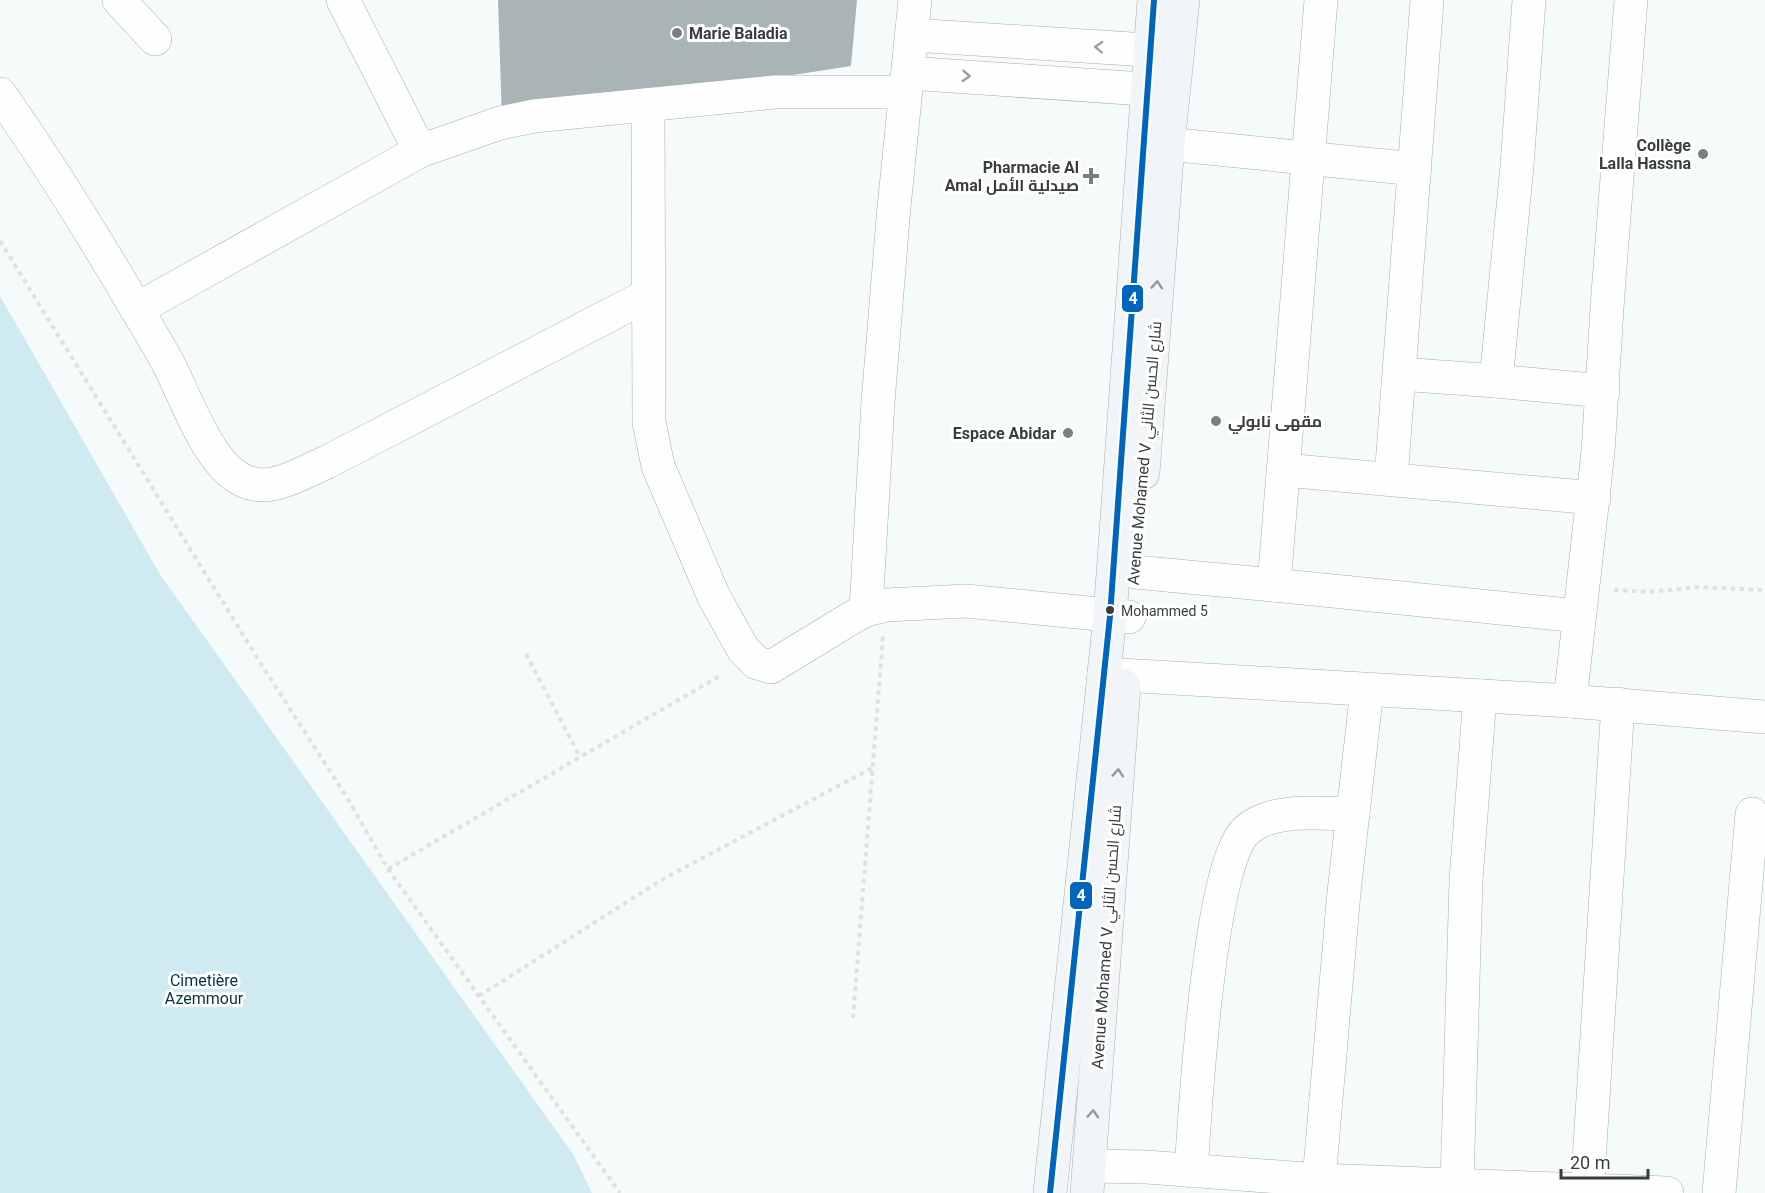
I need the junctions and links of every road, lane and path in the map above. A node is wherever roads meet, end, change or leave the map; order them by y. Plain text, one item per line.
1 (119, 0) edge
2 (343, 0) edge
3 (915, 0) edge
4 (1154, 0) edge
5 (1183, 0) edge
6 (1321, 0) edge
7 (1427, 0) edge
8 (1529, 0) edge
9 (1631, 0) edge
10 (912, 35) junction
11 (155, 39) dead end
12 (1164, 51) junction
13 (906, 82) junction
14 (1160, 90) junction
15 (0, 94) edge
16 (648, 105) junction
17 (1168, 144) junction
18 (420, 151) junction
19 (1308, 156) junction
20 (1415, 169) junction
21 (0, 241) edge
22 (648, 295) junction
23 (137, 309) junction
24 (1400, 374) junction
25 (1496, 381) junction
26 (1603, 391) junction
27 (1284, 470) junction
28 (1391, 479) junction
29 (1594, 498) junction
30 (1135, 572) junction
31 (1274, 585) junction
32 (1765, 590) edge
33 (1581, 602) junction
34 (876, 608) junction
35 (1119, 617) junction
36 (526, 654) dead end
37 (750, 658) junction
38 (1114, 675) junction
39 (1367, 690) junction
40 (1480, 696) junction
41 (1570, 701) junction
42 (1618, 704) junction
43 (1765, 717) edge
44 (580, 757) junction
45 (872, 768) junction
46 (1353, 814) junction
47 (1752, 814) dead end
48 (388, 869) junction
49 (479, 996) junction
50 (853, 1018) dead end
51 (1191, 1171) junction
52 (1088, 1179) edge
53 (1319, 1180) junction
54 (1457, 1184) junction
55 (1587, 1191) edge
56 (620, 1193) edge
57 (1050, 1193) edge
58 (1667, 1193) edge
59 (1719, 1193) edge

1 - 11 street
2 - 18 street
3 - 10 street
4 - 12 main road, Avenue Mohamed V شارع الحسن الثاني
5 - 12 main road, Avenue Mohamed V شارع الحسن الثاني
6 - 19 street
7 - 20 street
8 - 25 street
9 - 26 street
12 -> 10 street
10 - 13 street
12 - 14 main road, Avenue Mohamed V شارع الحسن الثاني
13 -> 14 street
13 - 16 street
13 - 34 street
14 - 17 main road, Avenue Mohamed V شارع الحسن الثاني
14 - 35 main road, Avenue Mohamed V شارع الحسن الثاني
15 - 23 street
16 - 18 street
16 - 22 street
17 - 19 street
30 -> 17 main road, Avenue Mohamed V شارع الحسن الثاني
18 - 23 street
19 - 20 street
19 - 27 street
20 - 24 street
21 - 48 path
22 - 23 street
22 - 37 street
24 - 25 street
24 - 28 street
25 - 26 street
26 - 29 street
27 - 28 street
27 - 31 street
28 - 29 street
29 - 33 street
30 - 31 street
30 - 35 main road, Avenue Mohamed V شارع الحسن الثاني
31 - 33 street
32 - 33 path
33 - 41 street
34 - 35 street
34 - 37 street
34 - 45 path
35 - 38 main road, Avenue Mohamed V شارع الحسن الثاني
36 - 44 path
37 - 44 path
38 - 39 street
52 -> 38 main road, Avenue Mohamed V شارع الحسن الثاني
38 - 57 main road, Avenue Mohamed V شارع الحسن الثاني
39 - 40 street
39 - 46 street
40 - 41 street
40 - 54 street
41 - 42 street
42 - 43 street
42 - 55 street
44 - 48 path
45 - 49 path
45 - 50 path
46 - 51 street
46 - 53 street
47 - 59 street
48 - 49 path
49 - 56 path
51 - 52 street
51 - 53 street
53 - 54 street
54 - 55 street
55 - 58 street

